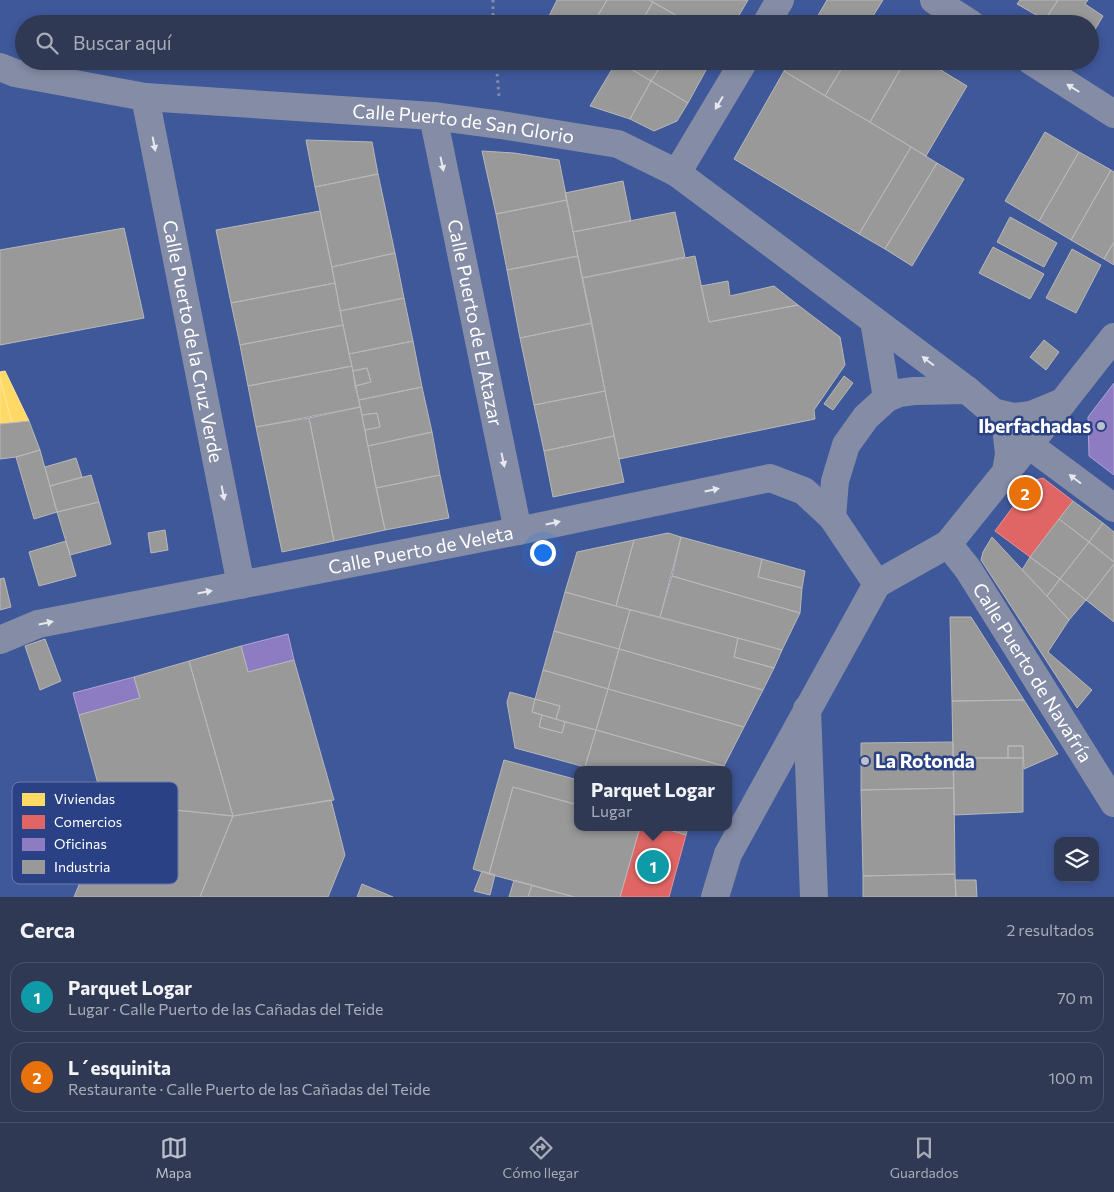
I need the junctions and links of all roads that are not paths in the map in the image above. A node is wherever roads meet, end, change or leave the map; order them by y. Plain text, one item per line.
1 (780, 0) edge
2 (934, 0) edge
3 (771, 15) edge
4 (957, 15) edge
5 (0, 67) edge
6 (739, 70) edge
7 (1045, 70) edge
8 (145, 97) junction
9 (1114, 114) edge
10 (433, 116) junction
11 (677, 173) junction
12 (874, 321) junction
13 (1114, 337) edge
14 (967, 390) junction
15 (887, 398) junction
16 (1063, 402) junction
17 (993, 412) junction
18 (1029, 445) junction
19 (1006, 472) junction
20 (1114, 508) edge
21 (832, 517) junction
22 (518, 531) junction
23 (948, 544) junction
24 (877, 584) junction
25 (242, 585) junction
26 (0, 640) edge
27 (807, 708) junction
28 (1114, 803) edge
29 (715, 897) edge
30 (814, 897) edge

1 - 3 street
2 - 4 street
5 - 8 street, Calle Puerto de San Glorio
6 -> 11 street
9 -> 7 street
8 - 10 street, Calle Puerto de San Glorio
8 -> 25 street, Calle Puerto de la Cruz Verde
10 - 11 street, Calle Puerto de San Glorio
10 -> 22 street, Calle Puerto de El Atazar
11 - 12 street, Calle Puerto de San Glorio
14 -> 12 street, Calle Puerto de San Glorio
12 - 15 street
13 - 16 street
14 - 15 street
14 - 17 street, Calle Puerto de San Glorio
15 - 21 street
16 - 17 street
16 - 18 street
17 - 19 street
18 - 19 street
20 -> 18 street
19 - 23 street
22 -> 21 street, Calle Puerto de Veleta
21 - 24 street, Calle Puerto de Veleta
22 - 25 street, Calle Puerto de Veleta
23 - 24 street
23 - 28 street, Calle Puerto de Navafría
24 - 27 street
26 -> 25 street, Calle Puerto de Veleta
27 - 29 street
27 - 30 street

